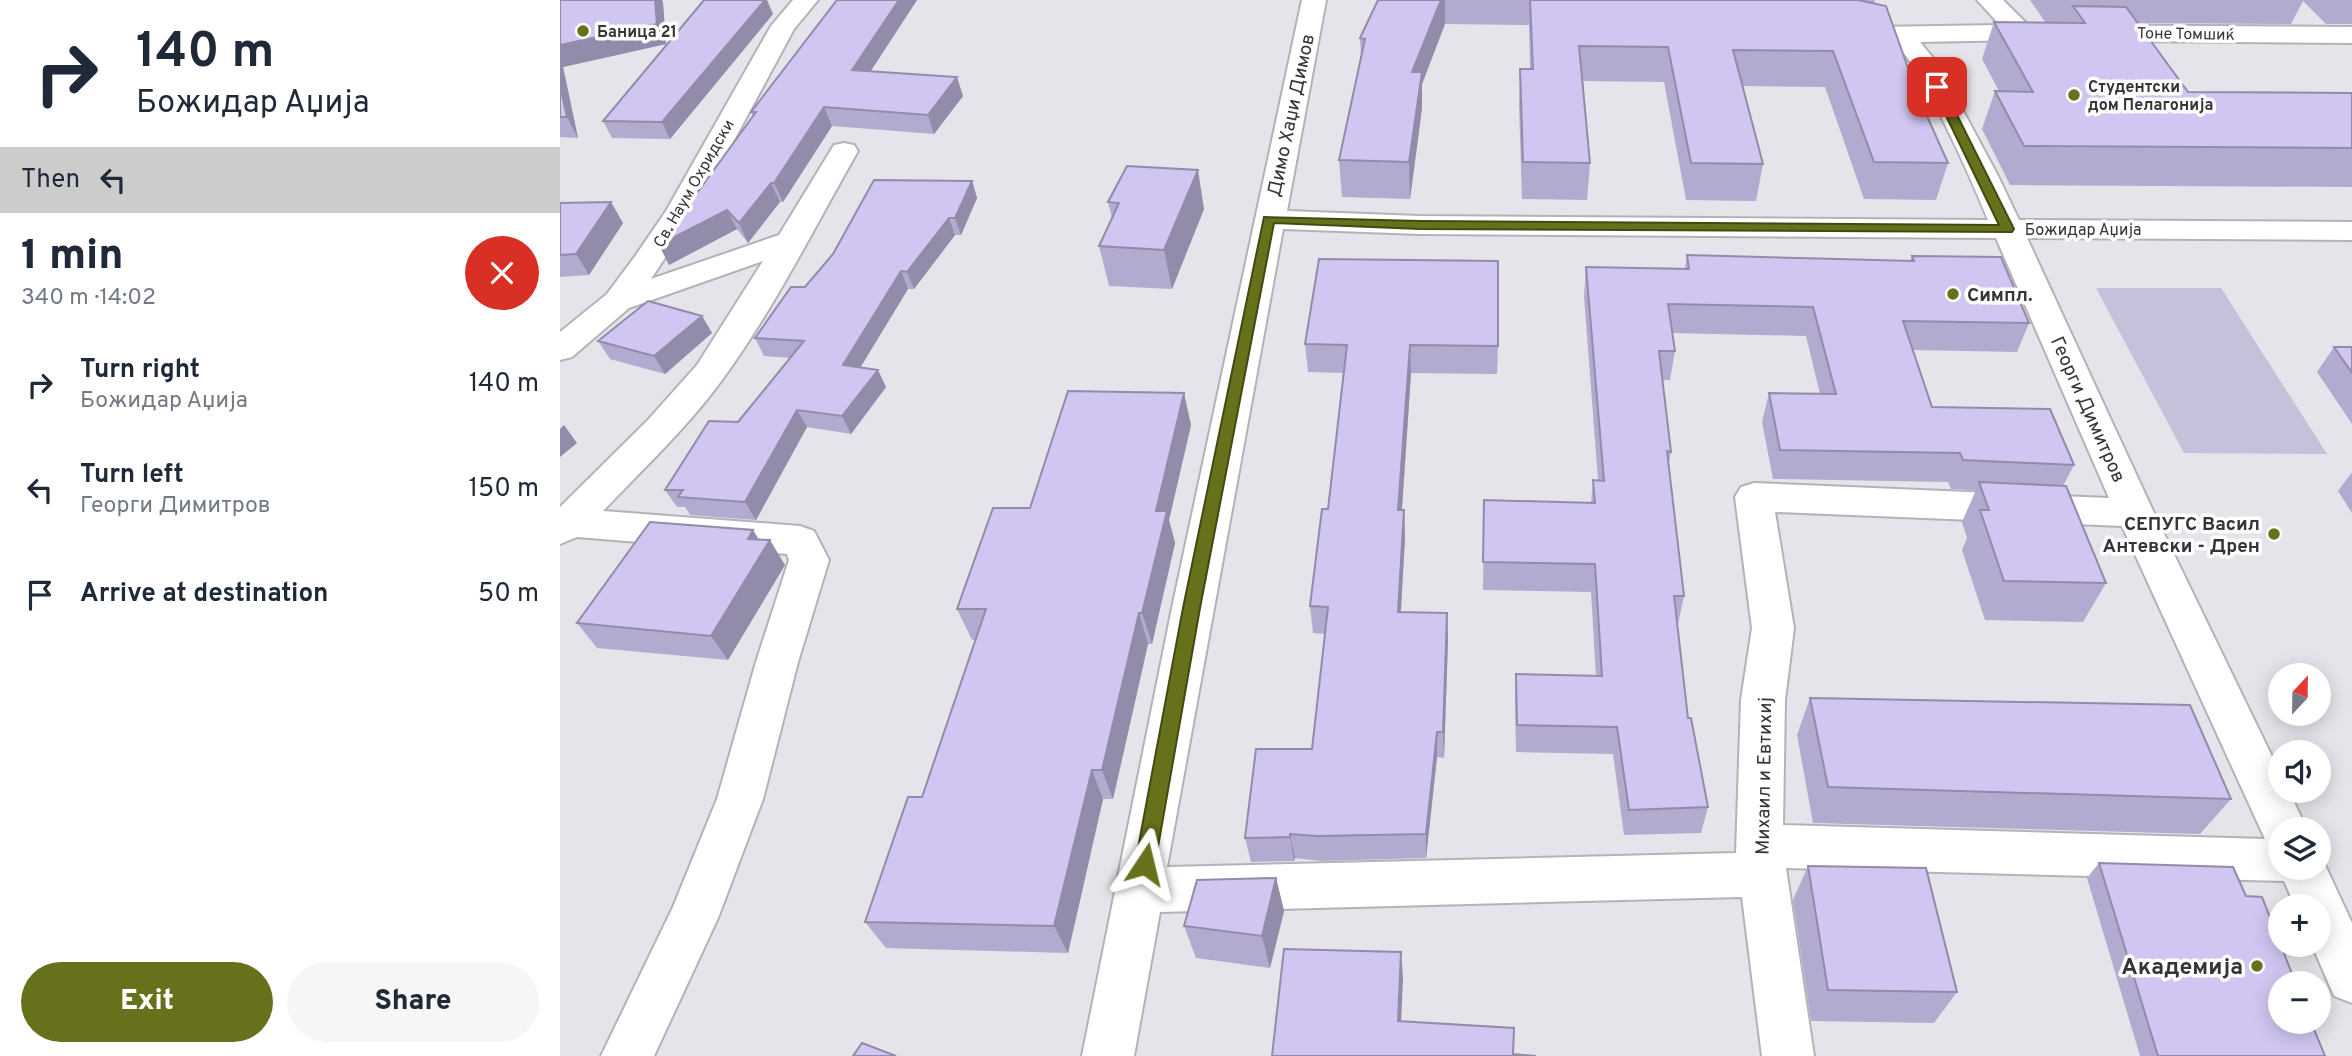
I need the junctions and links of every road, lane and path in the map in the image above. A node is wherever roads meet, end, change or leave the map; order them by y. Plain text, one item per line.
1 (806, 0) edge
2 (1314, 0) edge
3 (1989, 0) edge
4 (2294, 9) dead end
5 (1862, 27) edge
6 (2021, 32) junction
7 (1900, 35) junction
8 (2318, 35) junction
9 (2352, 35) edge
10 (844, 151) dead end
11 (1268, 219) junction
12 (2007, 229) junction
13 (2352, 231) edge
14 (791, 242) junction
15 (618, 301) junction
16 (560, 349) edge
17 (2135, 513) junction
18 (565, 526) edge
19 (2278, 817) edge
20 (1761, 860) junction
21 (2268, 861) edge
22 (2307, 880) edge
23 (1162, 890) dead end
24 (2352, 978) edge
25 (627, 1056) edge
26 (1108, 1056) edge
27 (1788, 1056) edge

1 - 15 street, Св. Наум Охридски
2 - 11 street, Димо Хаџи Димов
3 - 6 street
4 - 8 street
5 - 7 street, Тоне Томшиќ
6 - 7 street, Тоне Томшиќ
6 - 8 street, Тоне Томшиќ
7 - 12 street, Георги Димитров
8 - 9 street, Тоне Томшиќ
10 - 14 street
11 - 12 street, Божидар Аџија
11 - 26 street, Димо Хаџи Димов
12 - 13 street, Божидар Аџија
12 - 17 street, Георги Димитров
14 - 15 street
14 - 18 street
15 - 16 street, Св. Наум Охридски
17 - 19 street, Георги Димитров
17 - 20 street, Михаил и Евтихиј
18 - 25 street
20 - 21 street
20 - 23 street
20 - 27 street, Михаил и Евтихиј
22 - 24 street

